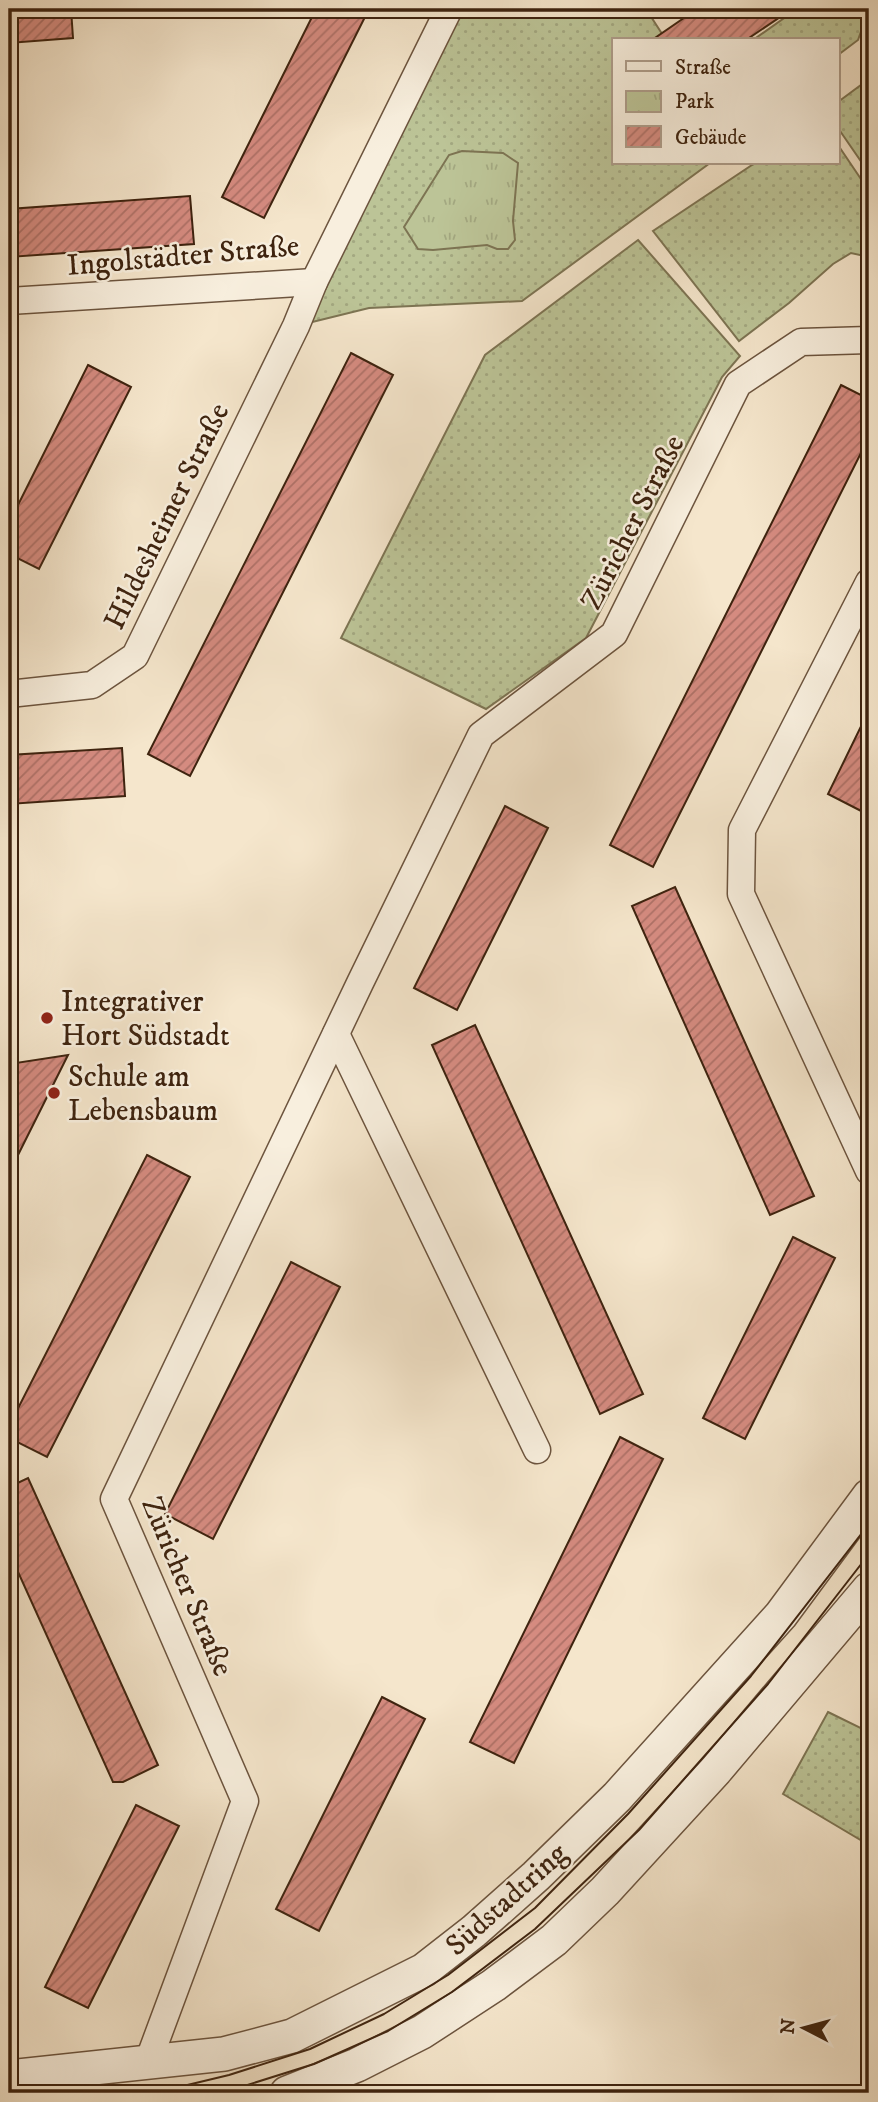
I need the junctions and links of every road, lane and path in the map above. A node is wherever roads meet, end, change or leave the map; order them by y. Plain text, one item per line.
1 (449, 9) edge
2 (314, 282) junction
3 (9, 301) edge
4 (869, 340) edge
5 (869, 582) edge
6 (9, 694) edge
7 (335, 1034) junction
8 (869, 1171) edge
9 (537, 1450) dead end
10 (869, 1496) edge
11 (869, 1589) edge
12 (148, 2062) junction
13 (9, 2077) edge
14 (287, 2093) edge

1 - 2 street, Ingolstädter Straße
2 - 3 street, Ingolstädter Straße
2 - 6 street, Hildesheimer Straße
4 - 7 street, Züricher Straße
5 - 8 street
7 - 9 street
7 - 12 street, Züricher Straße
10 - 12 street, Südstadtring
11 - 14 street, Südstadtring
12 - 13 street, Südstadtring

